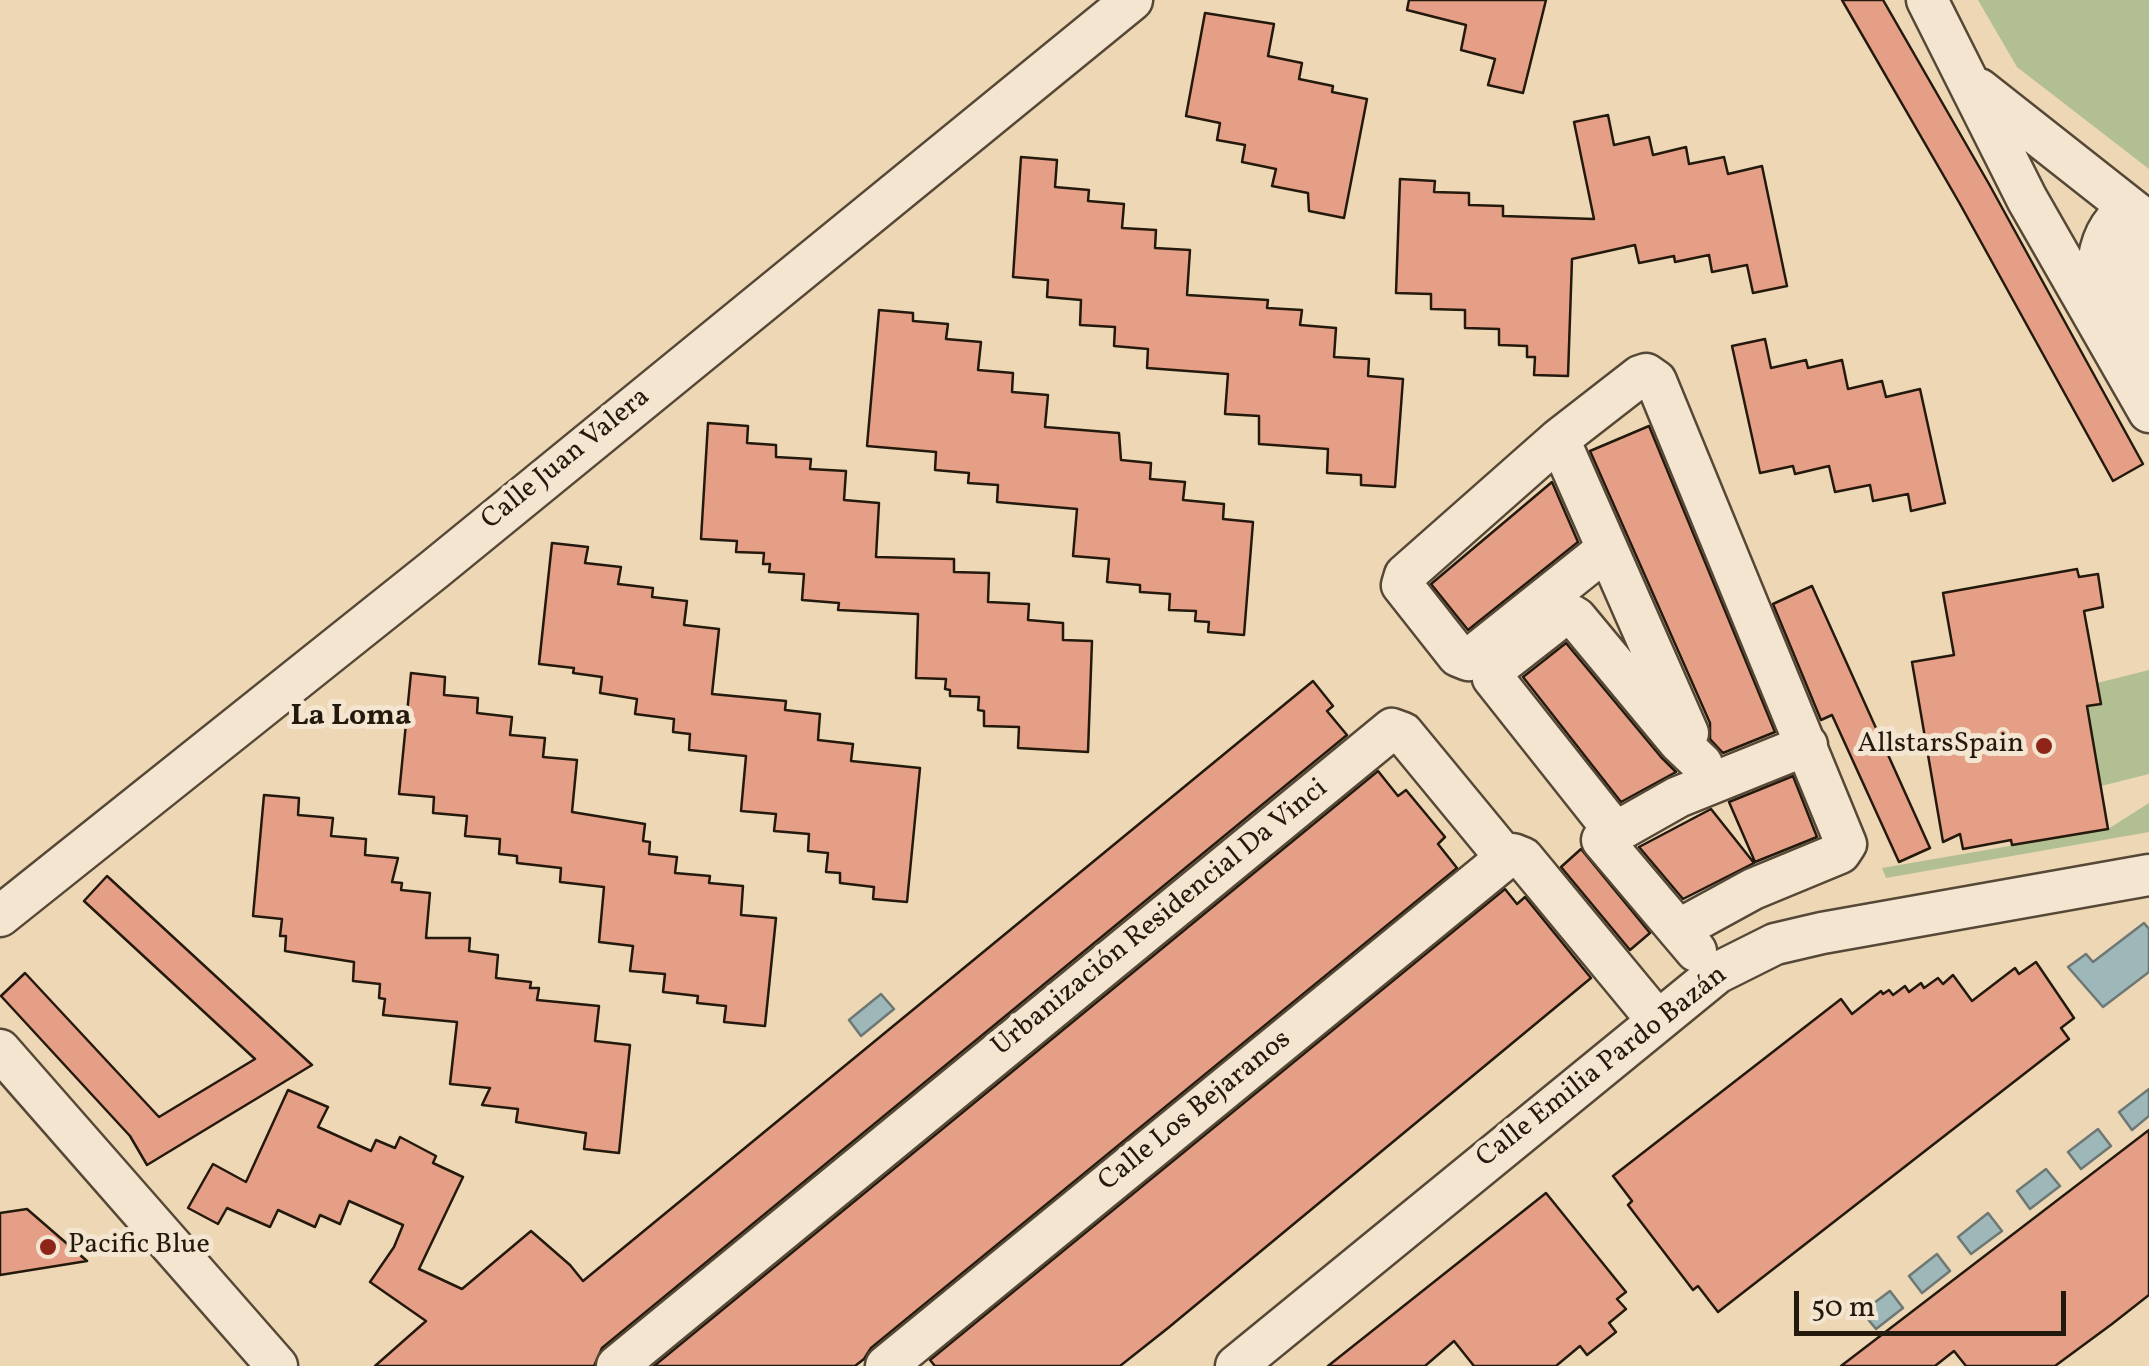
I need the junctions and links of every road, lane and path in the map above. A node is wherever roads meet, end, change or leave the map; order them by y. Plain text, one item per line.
1 (1132, 0) edge
2 (1927, 0) edge
3 (1968, 80) junction
4 (2143, 218) edge
5 (2100, 328) junction
6 (2149, 382) edge
7 (2149, 412) edge
8 (1559, 439) junction
9 (1608, 549) junction
10 (1807, 745) junction
11 (1706, 774) junction
12 (1615, 832) junction
13 (1506, 858) junction
14 (2149, 875) edge
15 (0, 916) edge
16 (1678, 930) junction
17 (1717, 972) junction
18 (1658, 1020) junction
19 (0, 1050) edge
20 (0, 1074) edge
21 (99, 1165) junction
22 (277, 1366) edge
23 (617, 1366) edge
24 (886, 1366) edge
25 (1236, 1366) edge

1 - 15 street, Calle Juan Valera
2 - 3 street
3 - 4 street
3 - 5 street
4 - 5 street
4 - 6 street
5 - 7 street
8 - 9 street
8 - 9 street
8 - 10 street
9 - 11 street
10 - 11 street
10 - 16 street
11 - 12 street
11 - 12 street
12 - 16 street
13 - 18 street, Urbanización Residencial Da Vinci
13 - 23 street, Urbanización Residencial Da Vinci
13 - 24 street, Calle Los Bejaranos
14 - 17 street, Calle Emilia Pardo Bazán
16 - 17 street
17 - 18 street, Calle Emilia Pardo Bazán
18 - 25 street, Calle Emilia Pardo Bazán
19 - 21 street
20 - 21 street
21 - 22 street

